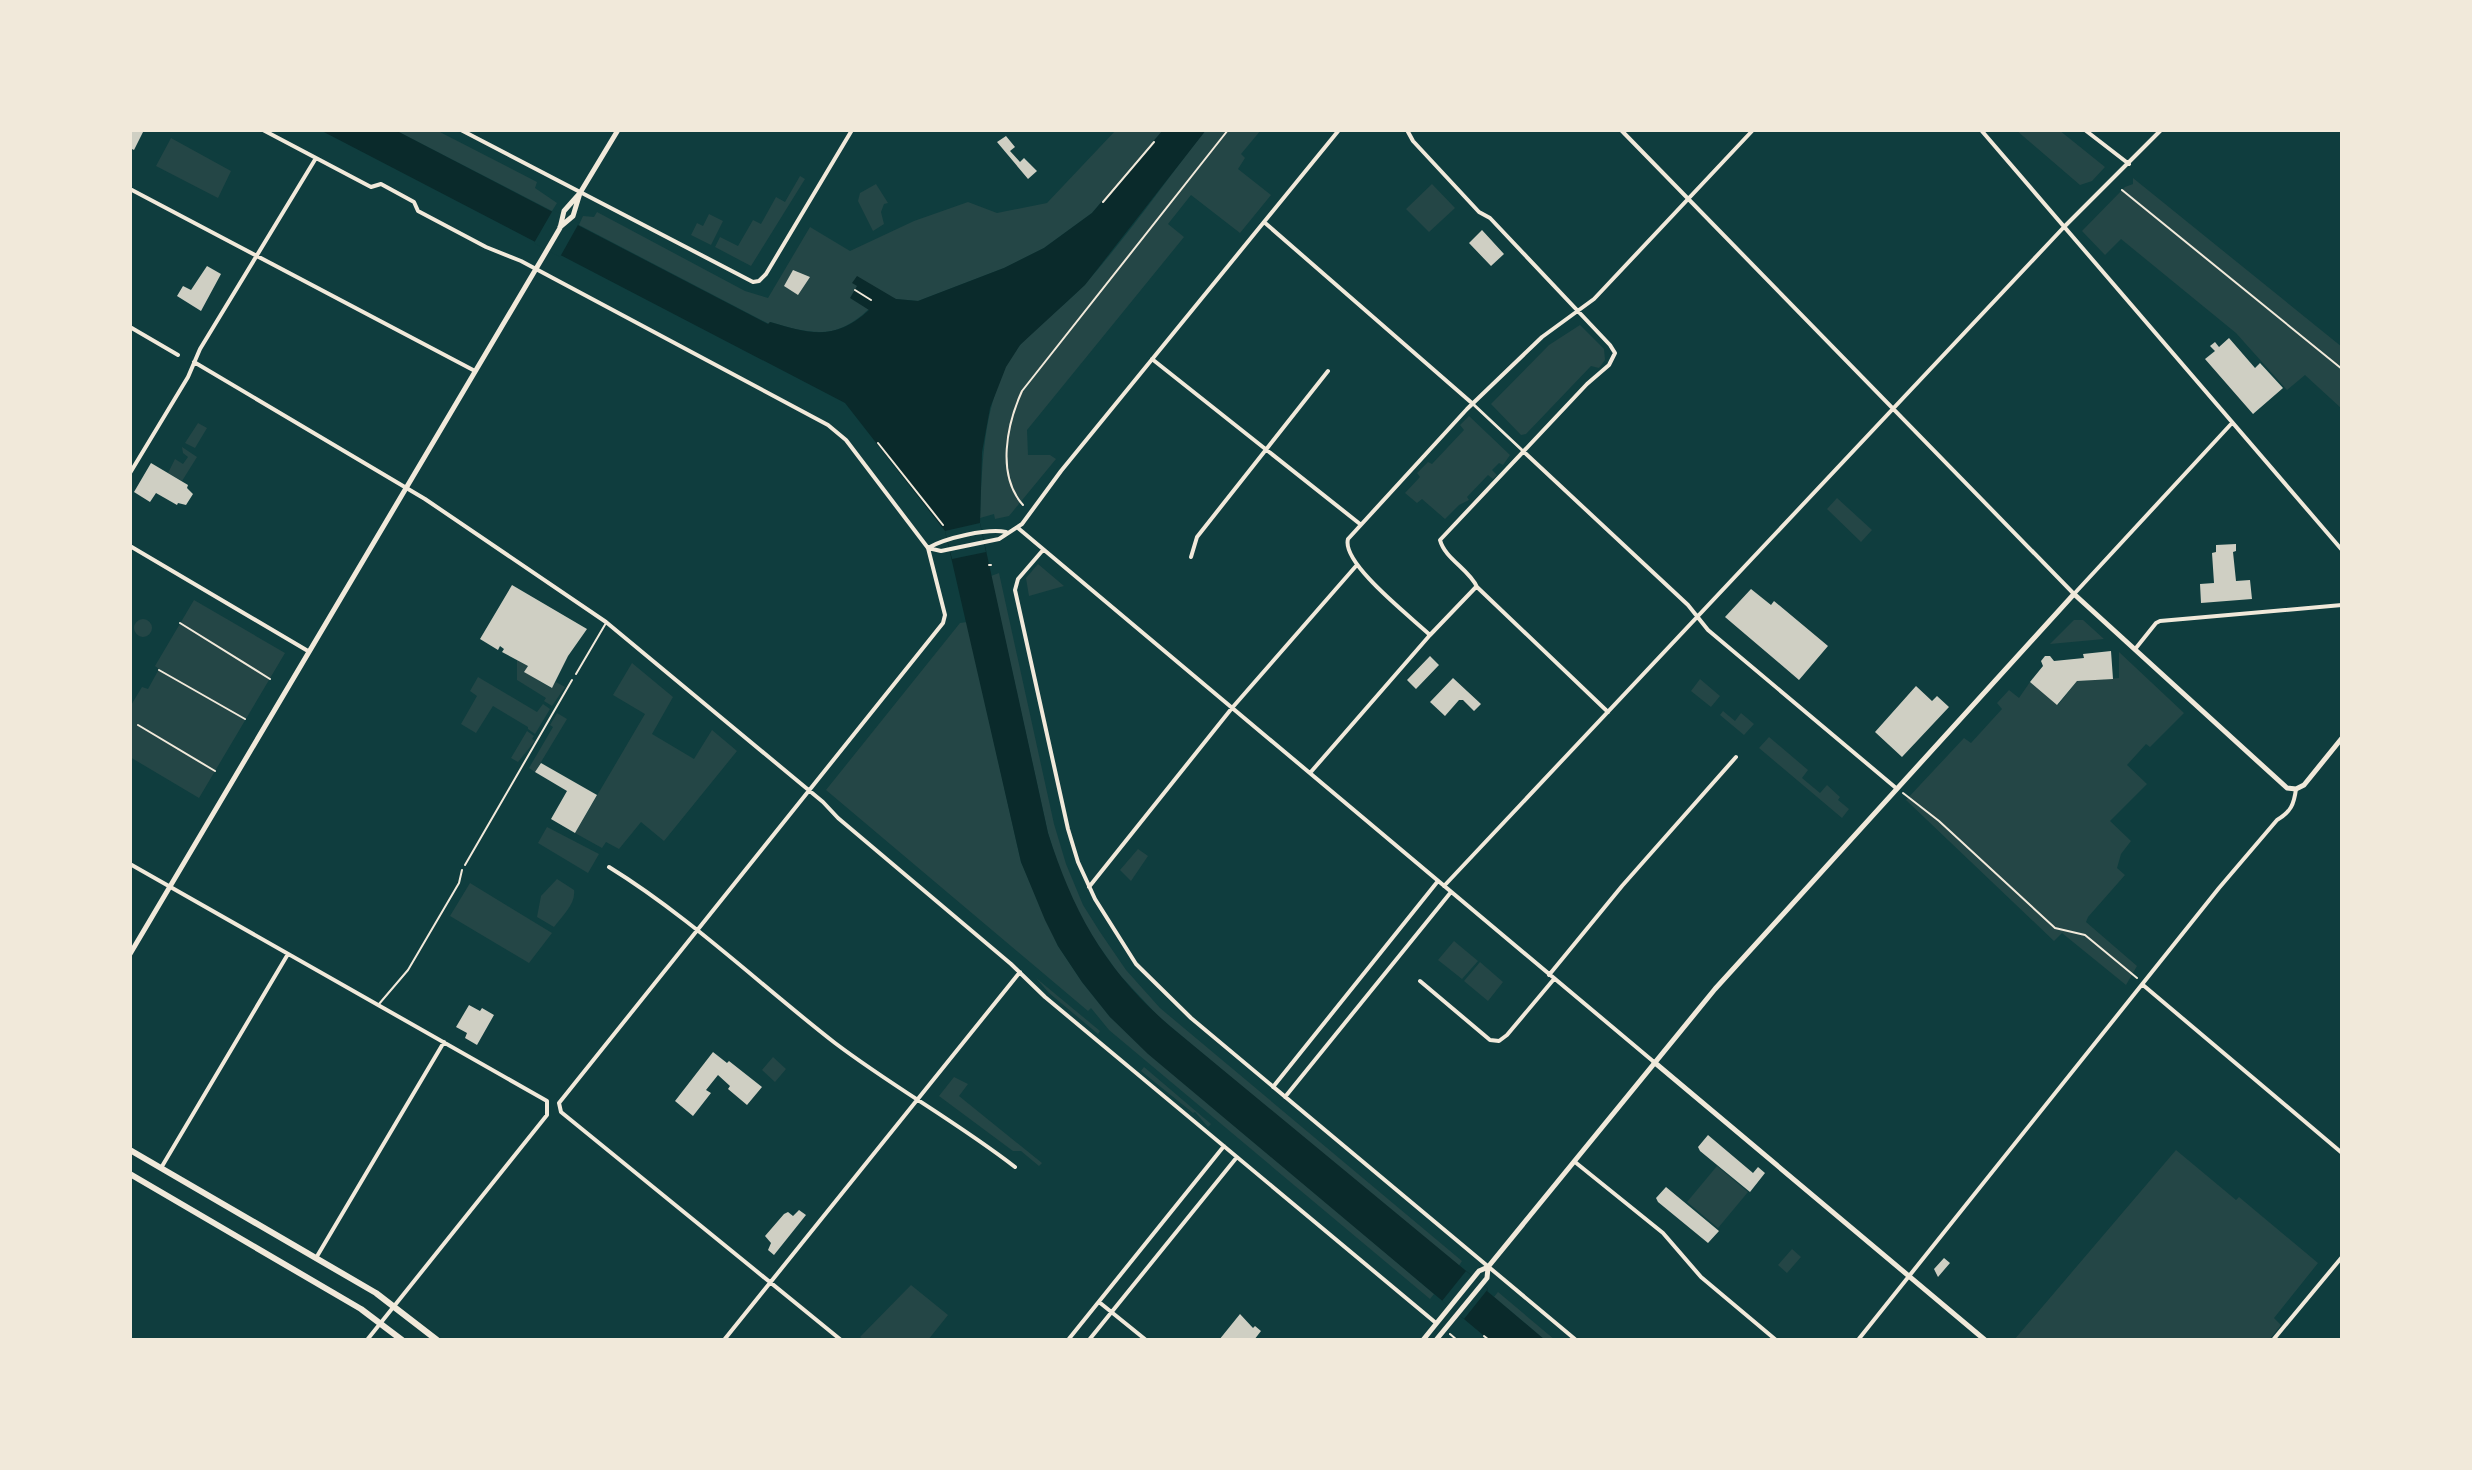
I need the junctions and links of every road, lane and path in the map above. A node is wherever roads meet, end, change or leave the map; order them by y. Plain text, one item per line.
1 (263, 130) edge
2 (461, 130) edge
3 (618, 130) edge
4 (852, 130) edge
5 (1228, 130) edge
6 (1339, 130) edge
7 (1407, 130) edge
8 (1621, 130) edge
9 (1753, 130) edge
10 (1981, 130) edge
11 (2085, 130) edge
12 (2161, 130) edge
13 (1154, 142) dead end
14 (316, 158) junction
15 (2129, 164) junction
16 (130, 189) edge
17 (2122, 190) dead end
18 (580, 193) junction
19 (1688, 199) junction
20 (1103, 202) dead end
21 (1264, 222) junction
22 (2064, 227) junction
23 (560, 228) junction
24 (256, 255) junction
25 (535, 269) junction
26 (855, 290) dead end
27 (871, 300) dead end
28 (1579, 312) junction
29 (130, 327) edge
30 (178, 355) dead end
31 (1152, 359) junction
32 (194, 362) junction
33 (2342, 369) edge
34 (475, 371) junction
35 (1328, 371) dead end
36 (1473, 404) junction
37 (1894, 408) junction
38 (2232, 423) junction
39 (878, 443) dead end
40 (1265, 450) junction
41 (1524, 452) junction
42 (130, 473) edge
43 (406, 488) junction
44 (1023, 505) dead end
45 (1360, 524) junction
46 (943, 525) dead end
47 (1018, 528) junction
48 (1008, 532) junction
49 (130, 546) edge
50 (928, 548) junction
51 (1043, 550) junction
52 (2342, 550) edge
53 (1191, 557) dead end
54 (1356, 566) junction
55 (1477, 587) junction
56 (2074, 594) junction
57 (2342, 605) edge
58 (1697, 618) junction
59 (606, 622) junction
60 (180, 623) dead end
61 (1430, 635) junction
62 (2136, 648) junction
63 (308, 651) junction
64 (159, 670) dead end
65 (576, 674) dead end
66 (270, 679) dead end
67 (572, 679) dead end
68 (1232, 708) junction
69 (1608, 712) junction
70 (245, 719) dead end
71 (138, 725) dead end
72 (2342, 738) edge
73 (1736, 757) dead end
74 (215, 771) dead end
75 (1310, 773) junction
76 (1896, 788) junction
77 (808, 789) junction
78 (2296, 789) junction
79 (1907, 796) dead end
80 (130, 864) edge
81 (609, 867) dead end
82 (462, 870) joint
83 (1438, 881) junction
84 (1444, 886) junction
85 (170, 887) junction
86 (1089, 887) junction
87 (1451, 892) junction
88 (695, 930) junction
89 (130, 954) edge
90 (288, 954) junction
91 (1020, 972) junction
92 (1549, 975) junction
93 (1554, 979) junction
94 (1420, 981) dead end
95 (2143, 985) junction
96 (379, 1005) junction
97 (444, 1042) junction
98 (1654, 1062) junction
99 (1273, 1087) junction
100 (1285, 1097) junction
101 (918, 1099) junction
102 (1224, 1146) junction
103 (130, 1150) edge
104 (2342, 1153) edge
105 (1237, 1157) junction
106 (1574, 1161) junction
107 (1015, 1167) dead end
108 (161, 1168) junction
109 (130, 1174) edge
110 (2342, 1257) edge
111 (316, 1258) junction
112 (1488, 1267) junction
113 (1909, 1277) junction
114 (770, 1283) junction
115 (1099, 1302) junction
116 (394, 1305) junction
117 (1112, 1313) junction
118 (381, 1323) junction
119 (1436, 1323) junction
120 (1484, 1336) dead end
121 (367, 1340) edge
122 (402, 1340) edge
123 (437, 1340) edge
124 (724, 1340) edge
125 (841, 1340) edge
126 (1068, 1340) edge
127 (1089, 1340) edge
128 (1146, 1340) edge
129 (1423, 1340) edge
130 (1436, 1340) edge
131 (1489, 1340) edge
132 (1576, 1340) edge
133 (1776, 1340) edge
134 (1858, 1340) edge
135 (1985, 1340) edge
136 (2273, 1340) edge

1 - 14 street
2 - 18 street
3 - 18 street
4 - 18 street
5 - 44 path
6 - 21 street
7 - 28 street
8 - 19 street
9 - 19 street
10 - 22 street
11 - 15 street
12 - 15 street
13 - 20 path
14 - 24 street
14 - 25 street
15 - 22 street
16 - 24 street
17 - 33 path
18 - 23 street
18 - 23 street
19 - 28 street
19 - 37 street
21 - 31 street
21 - 36 street
22 - 37 street
22 - 38 street
23 - 25 street
24 - 32 street
24 - 34 street
25 - 34 street
25 - 50 street
26 - 27 path
28 - 36 street
28 - 41 street
29 - 30 street
31 - 40 street
31 - 47 street
32 - 42 street
32 - 43 street
34 - 43 street
35 - 40 street
36 - 41 street
36 - 45 street
37 - 56 street
37 - 58 street
38 - 52 street
38 - 56 street
39 - 46 path
40 - 45 street
40 - 53 street
41 - 55 street
41 - 58 street
43 - 59 street
43 - 63 street
45 - 54 street
47 - 48 street
47 - 51 street
48 - 50 street
48 - 50 street
49 - 63 street
50 - 77 street
51 - 68 street
51 - 86 street
54 - 61 street
54 - 68 street
55 - 61 street
55 - 69 street
56 - 62 street
56 - 76 street
57 - 62 street
58 - 69 street
58 - 76 street
59 - 65 lane
59 - 77 street
60 - 66 path
61 - 75 street
62 - 78 street
63 - 85 street
64 - 70 path
67 - 82 path
68 - 75 street
68 - 86 street
69 - 84 street
71 - 74 path
72 - 78 street
73 - 92 street
75 - 83 street
76 - 98 street
77 - 88 street
77 - 91 street
78 - 95 street
79 - 95 path
80 - 85 street
81 - 88 street
82 - 96 lane
83 - 84 street
83 - 99 street
84 - 87 street
85 - 89 street
85 - 90 street
86 - 99 street
87 - 92 street
87 - 100 street
88 - 101 street
88 - 114 street
90 - 96 street
90 - 108 street
91 - 101 street
91 - 102 street
92 - 93 street
93 - 94 street
93 - 98 street
95 - 104 street
95 - 113 street
96 - 97 street
97 - 111 street
97 - 116 street
98 - 106 street
98 - 113 street
99 - 100 street
100 - 112 street
101 - 107 street
101 - 114 street
102 - 105 street
102 - 115 street
103 - 108 main road
105 - 117 street
105 - 119 street
106 - 112 street
106 - 133 street
108 - 111 main road
109 - 118 main road
110 - 136 street
111 - 116 main road
112 - 119 street
112 - 130 street
112 - 132 street
113 - 134 street
113 - 135 street
114 - 124 street
114 - 125 street
115 - 117 street
115 - 126 street
116 - 118 street
116 - 123 main road
117 - 127 street
117 - 128 street
118 - 121 street
118 - 122 main road
119 - 129 street
120 - 131 path

